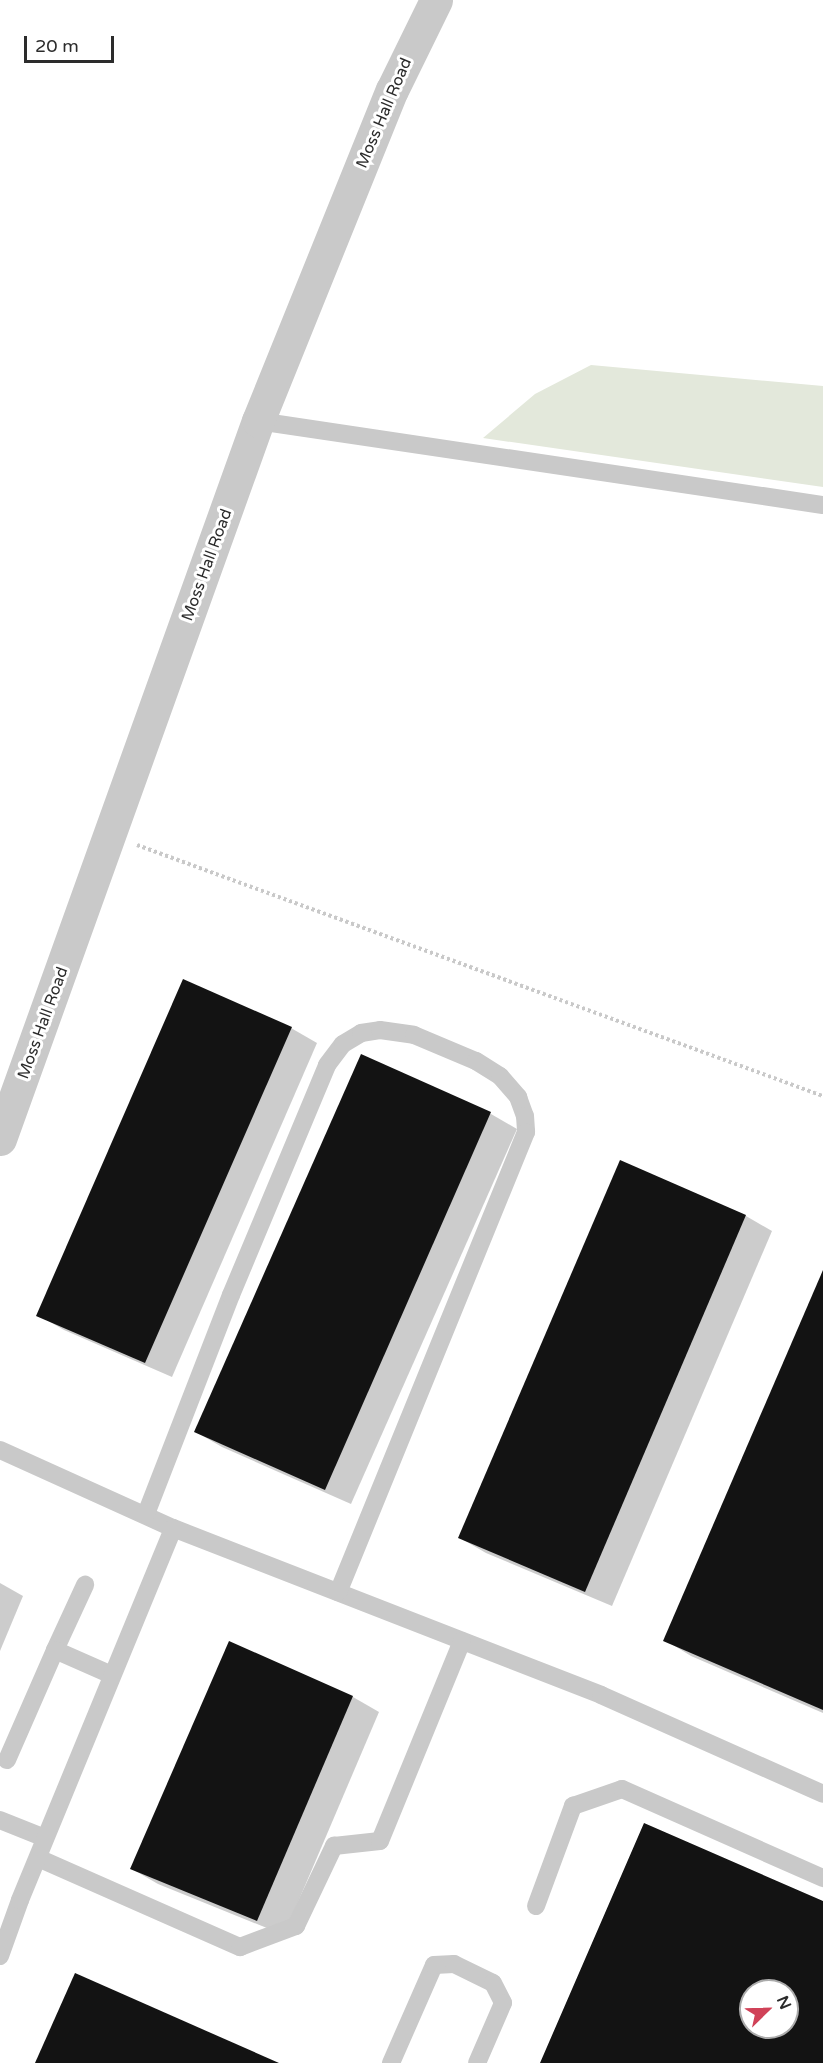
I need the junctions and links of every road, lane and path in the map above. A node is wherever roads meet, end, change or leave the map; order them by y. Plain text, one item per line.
1 (436, 0) edge
2 (258, 421) junction
3 (823, 505) edge
4 (111, 836) junction
5 (823, 1096) edge
6 (0, 1139) edge
7 (0, 1450) edge
8 (146, 1514) junction
9 (173, 1528) junction
10 (85, 1585) dead end
11 (338, 1592) junction
12 (462, 1641) junction
13 (55, 1650) junction
14 (112, 1675) junction
15 (7, 1760) dead end
16 (823, 1794) edge
17 (0, 1820) edge
18 (45, 1838) junction
19 (38, 1858) junction
20 (823, 1878) edge
21 (536, 1906) dead end
22 (0, 1956) edge
23 (391, 2063) edge
24 (477, 2063) edge

1 - 2 street, Moss Hall Road
2 - 3 lane
2 - 4 street, Moss Hall Road
4 - 5 path
4 - 6 street, Moss Hall Road
7 - 8 lane
8 - 9 lane
8 - 11 lane
9 - 11 lane
9 - 14 lane
10 - 13 lane
11 - 12 lane
12 - 16 lane
12 - 19 lane
13 - 14 lane
13 - 15 lane
14 - 18 lane
17 - 18 lane
18 - 19 lane
19 - 22 lane
20 - 21 lane
23 - 24 lane

